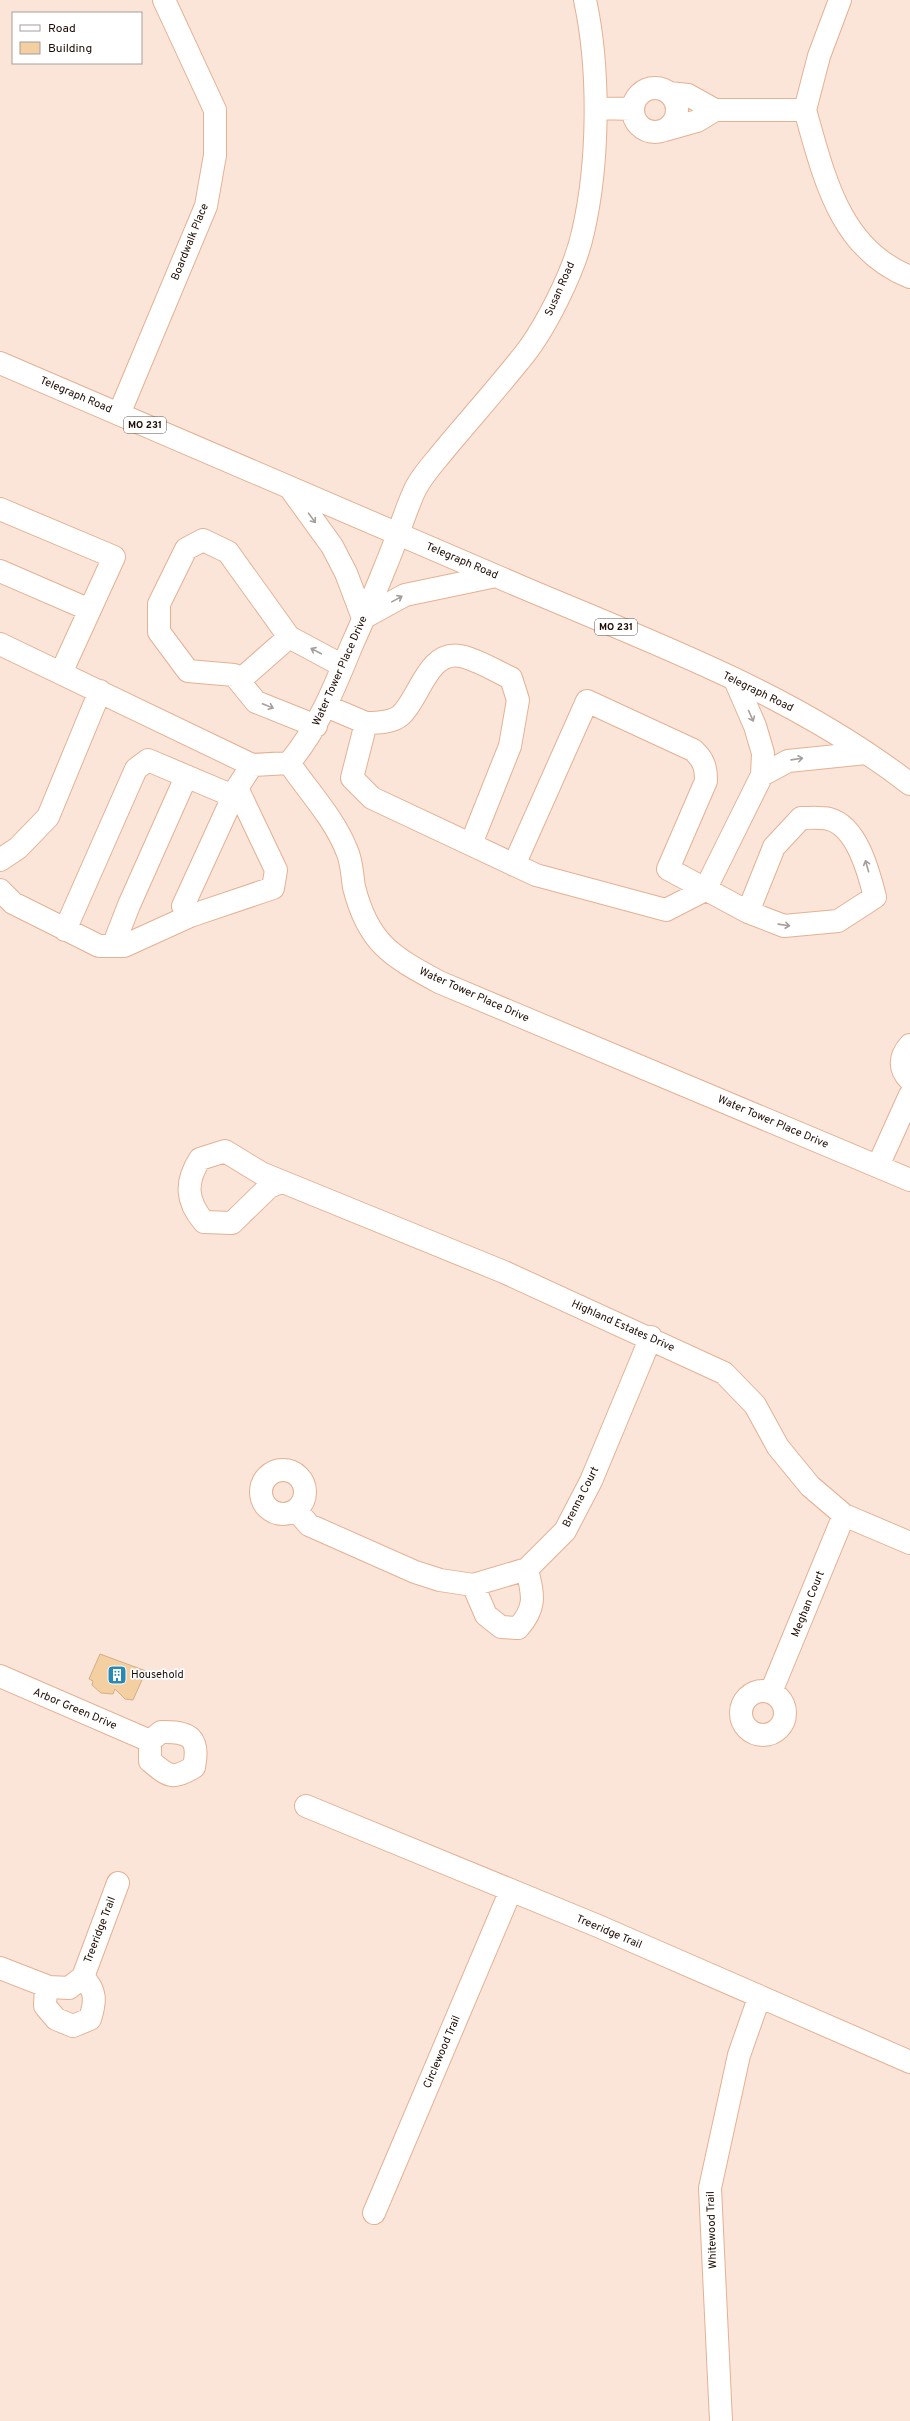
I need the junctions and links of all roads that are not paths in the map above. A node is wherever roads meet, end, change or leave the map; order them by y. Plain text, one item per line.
1 (164, 0) edge
2 (585, 0) edge
3 (840, 0) edge
4 (669, 93) junction
5 (596, 108) junction
6 (633, 109) junction
7 (715, 110) junction
8 (805, 110) junction
9 (666, 130) junction
10 (910, 277) edge
11 (0, 363) edge
12 (119, 414) junction
13 (289, 487) junction
14 (0, 509) edge
15 (398, 534) junction
16 (0, 571) edge
17 (496, 576) junction
18 (90, 610) junction
19 (363, 618) junction
20 (289, 637) junction
21 (0, 644) edge
22 (343, 666) junction
23 (61, 673) junction
24 (735, 680) junction
25 (239, 681) junction
26 (100, 691) junction
27 (326, 706) junction
28 (366, 723) junction
29 (316, 726) junction
30 (866, 753) junction
31 (289, 763) junction
32 (252, 765) junction
33 (762, 775) junction
34 (186, 777) junction
35 (910, 784) edge
36 (235, 792) junction
37 (471, 844) junction
38 (0, 860) edge
39 (514, 865) junction
40 (0, 890) edge
41 (705, 890) junction
42 (748, 912) junction
43 (190, 916) junction
44 (65, 930) junction
45 (113, 946) junction
46 (910, 1046) edge
47 (910, 1080) edge
48 (910, 1095) edge
49 (878, 1166) junction
50 (910, 1180) edge
51 (281, 1182) dead end
52 (651, 1337) junction
53 (296, 1510) dead end
54 (844, 1515) junction
55 (910, 1543) edge
56 (527, 1569) junction
57 (473, 1585) junction
58 (0, 1676) edge
59 (771, 1692) dead end
60 (150, 1741) dead end
61 (306, 1806) dead end
62 (118, 1883) dead end
63 (511, 1890) junction
64 (0, 1968) edge
65 (82, 1977) junction
66 (46, 1986) junction
67 (759, 1998) junction
68 (910, 2062) edge
69 (374, 2213) dead end
70 (721, 2421) edge

1 - 12 street, Boardwalk Place
2 - 5 street, Susan Road
3 - 8 street
4 - 6 street
4 - 7 street
4 - 9 street
5 - 6 street
5 - 15 street, Susan Road
6 - 9 street
7 - 8 street
7 - 9 street
8 - 10 street
11 - 12 street, Telegraph Road / MO 231
12 - 13 street, Telegraph Road / MO 231
13 - 15 street, Telegraph Road / MO 231
13 -> 19 street
14 - 18 street
15 - 17 street, Telegraph Road / MO 231
15 - 19 street, Water Tower Place Drive
16 - 18 street
19 -> 17 street
17 - 24 street, Telegraph Road / MO 231
18 - 23 street
19 - 22 street, Water Tower Place Drive
22 -> 20 street
20 - 25 street
20 - 25 street
21 - 23 street
22 - 27 street, Water Tower Place Drive
23 - 26 street
24 - 30 street, Telegraph Road / MO 231
24 -> 33 street
25 -> 29 street
26 - 32 street
26 - 38 street
27 - 28 street
27 - 29 street, Water Tower Place Drive
28 - 37 street
28 - 37 street
29 - 31 street, Water Tower Place Drive
33 -> 30 street
30 - 35 street, Telegraph Road / MO 231
31 - 32 street
31 - 49 street, Water Tower Place Drive
32 - 36 street
33 - 41 street
34 - 36 street
34 - 44 street
34 - 45 street
36 - 43 street
36 - 43 street
37 - 39 street
39 - 41 street
39 - 41 street
40 - 44 street
41 - 42 street
42 -> 42 street
43 - 45 street
44 - 45 street
46 - 47 street
48 - 49 street
49 - 50 street, Water Tower Place Drive
51 - 52 street, Highland Estates Drive
52 - 54 street, Highland Estates Drive
52 - 56 street, Brenna Court
53 - 57 street, Brenna Court
54 - 55 street, Highland Estates Drive
54 - 59 street, Meghan Court
56 - 57 street, Brenna Court
56 - 57 street
58 - 60 street, Arbor Green Drive
61 - 63 street, Treeridge Trail
62 - 65 street, Treeridge Trail
63 - 67 street, Treeridge Trail
63 - 69 street, Circlewood Trail
64 - 66 street, Treeridge Trail
65 - 66 street, Treeridge Trail
65 - 66 street, Treeridge Trail
67 - 68 street, Treeridge Trail
67 - 70 street, Whitewood Trail

